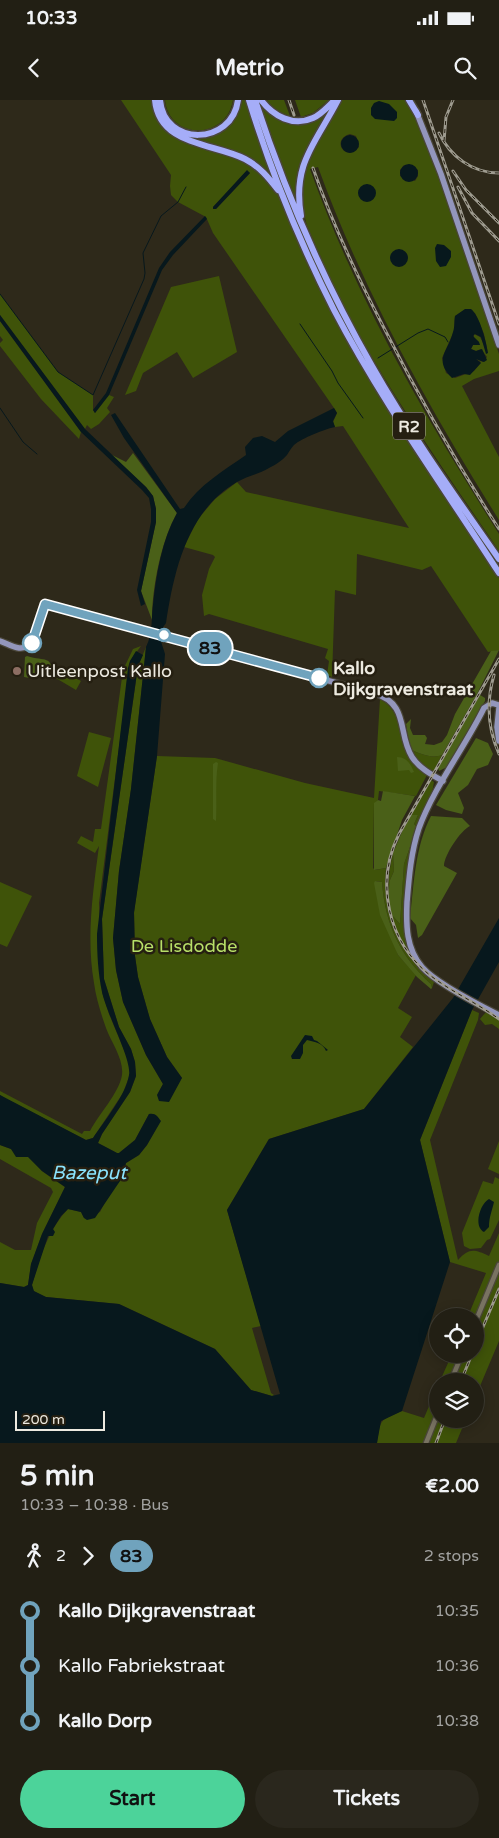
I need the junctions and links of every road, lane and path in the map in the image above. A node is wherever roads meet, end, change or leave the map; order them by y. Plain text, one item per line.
1 (155, 100) edge
2 (160, 100) edge
3 (238, 100) edge
4 (249, 100) edge
5 (255, 100) edge
6 (261, 100) edge
7 (335, 100) edge
8 (410, 100) edge
9 (418, 115) joint
10 (286, 206) junction
11 (303, 229) junction
12 (499, 345) edge
13 (499, 559) edge
14 (499, 573) edge
15 (0, 641) edge
16 (499, 708) edge
17 (499, 741) edge
18 (443, 781) junction
19 (499, 1015) edge
20 (499, 1266) edge
21 (481, 1308) edge
22 (432, 1428) edge
23 (426, 1443) edge

1 - 10 highway
2 - 3 highway
4 - 10 highway, R2
5 - 11 highway, R2
6 - 7 highway
7 - 11 highway
8 - 9 highway
9 - 12 main road
10 - 14 highway, R2
11 - 13 highway, R2
15 - 18 main road
16 - 17 main road
16 - 18 main road
18 - 19 main road
20 - 21 street
22 - 23 street

